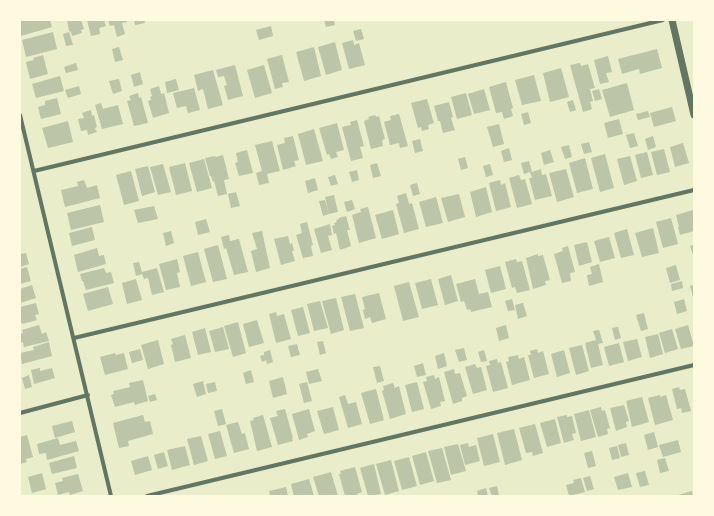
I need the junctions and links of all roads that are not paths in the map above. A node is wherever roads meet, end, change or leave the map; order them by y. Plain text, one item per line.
1 (663, 20) edge
2 (672, 20) edge
3 (20, 115) edge
4 (694, 116) edge
5 (21, 121) edge
6 (34, 171) junction
7 (694, 190) edge
8 (74, 338) junction
9 (694, 366) edge
10 (88, 395) junction
11 (20, 413) edge
12 (111, 496) edge
13 (147, 496) edge

1 - 6 street
2 - 4 street
3 - 5 street
5 - 6 street
6 - 8 street
7 - 8 street
8 - 10 street
9 - 13 street
10 - 11 street
10 - 12 street

